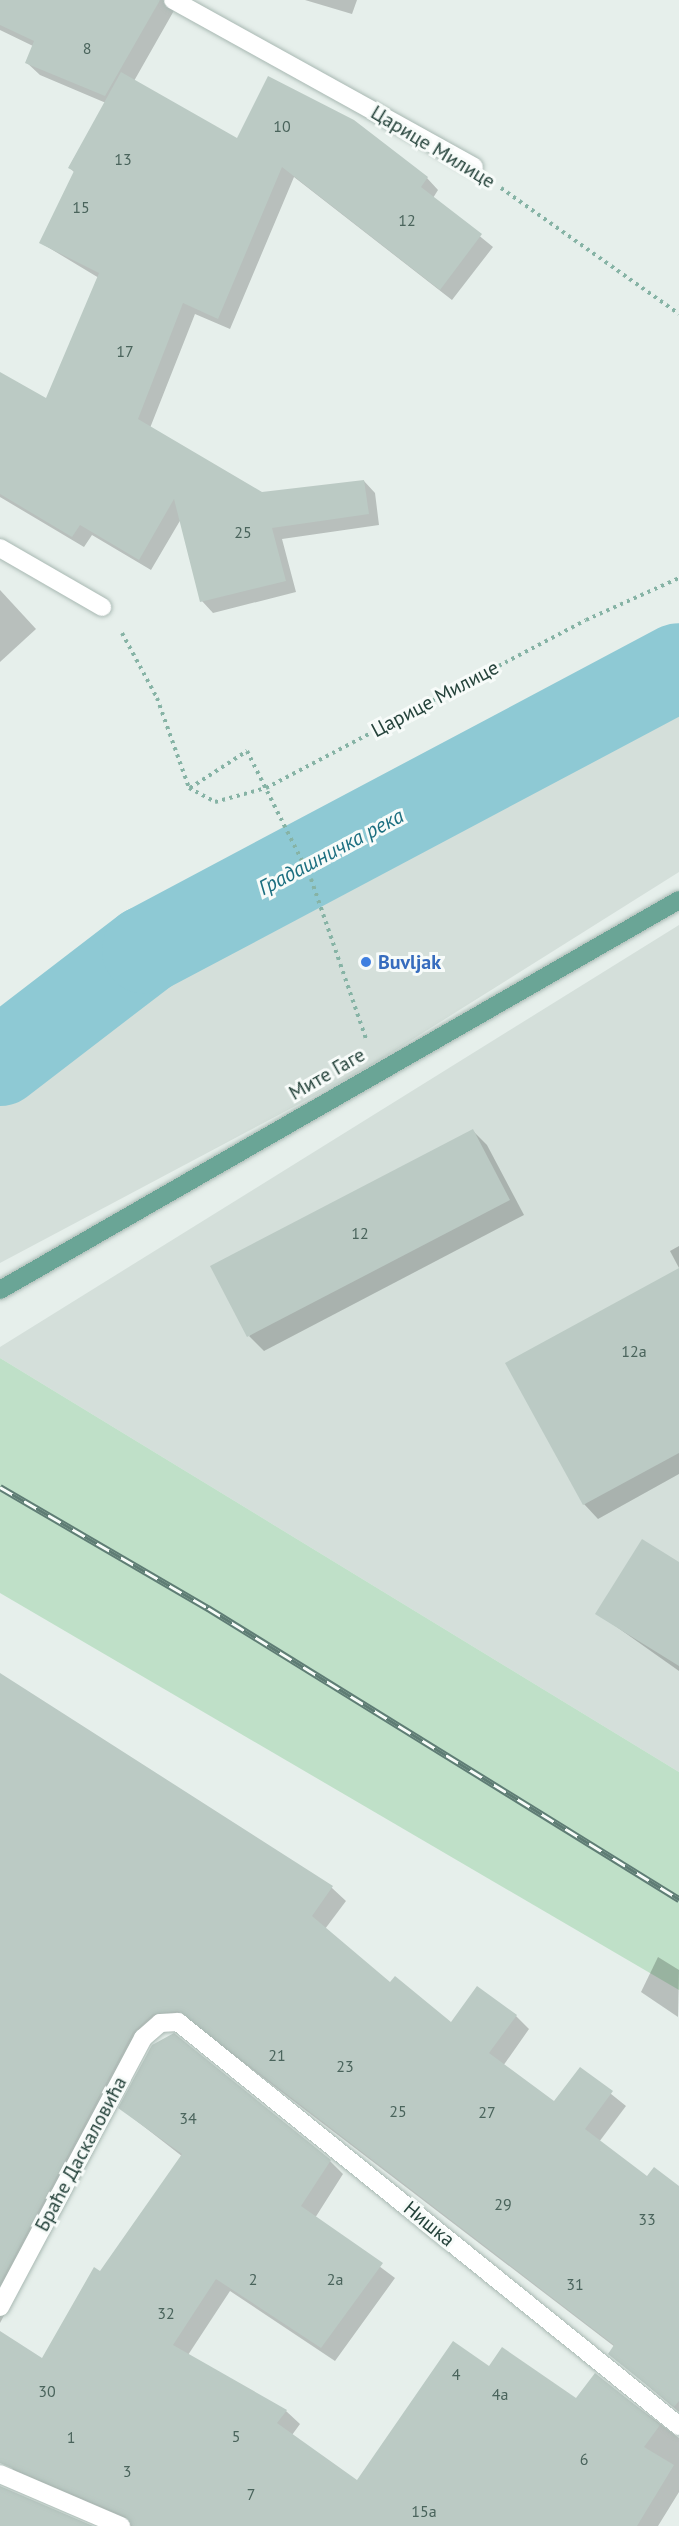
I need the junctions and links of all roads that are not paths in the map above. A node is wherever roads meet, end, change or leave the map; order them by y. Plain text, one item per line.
1 (173, 0) edge
2 (474, 167) road end
3 (0, 548) edge
4 (102, 607) road end
5 (679, 900) edge
6 (0, 1290) edge
7 (178, 2022) joint
8 (0, 2307) edge
9 (679, 2426) edge
10 (0, 2474) edge
11 (121, 2526) edge

1 - 2 street, Царице Милице
3 - 4 street
5 - 6 main road, Мите Гаге
7 - 8 street, Браће Даскаловића
7 - 9 street, Нишка
10 - 11 street

